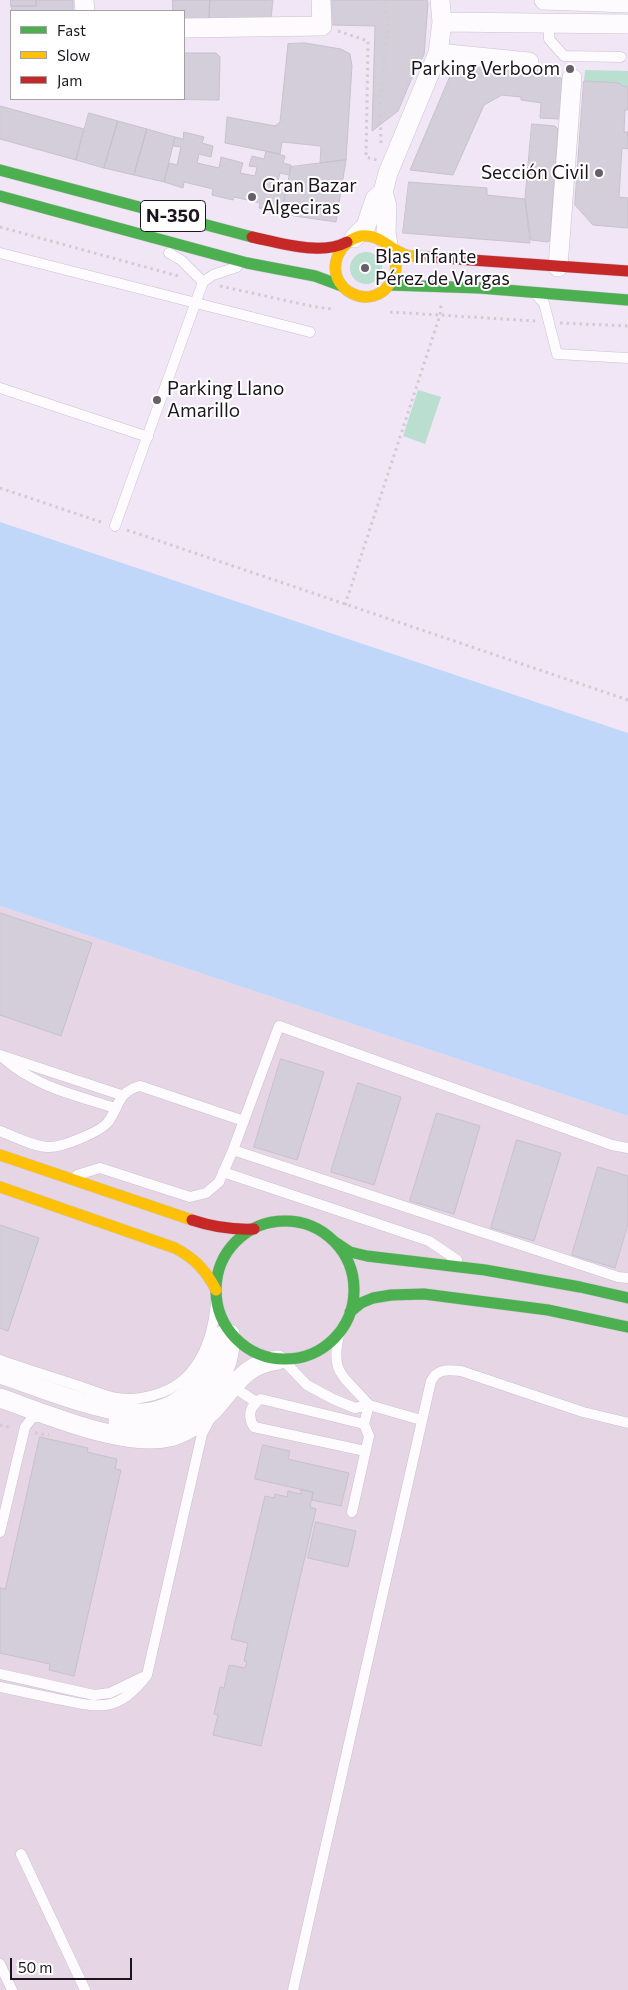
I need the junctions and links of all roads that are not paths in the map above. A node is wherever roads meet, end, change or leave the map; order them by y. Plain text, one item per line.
1 (321, 0) edge
2 (440, 0) edge
3 (544, 0) edge
4 (628, 3) edge
5 (442, 22) junction
6 (549, 23) junction
7 (628, 24) edge
8 (185, 28) edge
9 (438, 53) junction
10 (621, 57) dead end
11 (529, 62) road end
12 (572, 78) road end
13 (0, 170) edge
14 (383, 192) junction
15 (0, 196) edge
16 (131, 232) junction
17 (350, 240) junction
18 (389, 246) junction
19 (0, 253) edge
20 (247, 263) junction
21 (558, 267) junction
22 (628, 271) edge
23 (203, 282) junction
24 (391, 285) junction
25 (342, 286) junction
26 (536, 294) junction
27 (628, 300) edge
28 (197, 304) junction
29 (310, 332) dead end
30 (628, 358) edge
31 (0, 388) edge
32 (148, 437) junction
33 (115, 526) road end
34 (0, 1055) edge
35 (122, 1095) junction
36 (115, 1108) junction
37 (244, 1121) junction
38 (0, 1131) edge
39 (628, 1148) edge
40 (233, 1150) junction
41 (0, 1155) edge
42 (224, 1172) junction
43 (68, 1178) junction
44 (0, 1187) edge
45 (13, 1191) junction
46 (0, 1192) edge
47 (254, 1229) junction
48 (336, 1242) junction
49 (467, 1268) junction
50 (628, 1278) edge
51 (216, 1295) junction
52 (628, 1298) edge
53 (350, 1312) junction
54 (628, 1327) edge
55 (227, 1329) junction
56 (340, 1330) junction
57 (0, 1360) edge
58 (280, 1360) junction
59 (0, 1374) edge
60 (232, 1386) junction
61 (0, 1387) edge
62 (0, 1398) edge
63 (256, 1402) junction
64 (218, 1404) junction
65 (369, 1404) junction
66 (51, 1415) junction
67 (421, 1420) junction
68 (628, 1422) edge
69 (364, 1424) junction
70 (366, 1451) junction
71 (352, 1512) dead end
72 (0, 1532) edge
73 (4, 1674) edge
74 (147, 1675) junction
75 (0, 1687) edge
76 (21, 1854) dead end
77 (0, 1964) edge
78 (12, 1990) edge
79 (85, 1990) edge
80 (293, 1990) edge

1 - 8 street
2 - 5 street
3 - 4 street
5 - 6 street
5 - 9 street
6 - 7 street
6 - 10 lane
9 - 11 street
9 - 14 street
12 - 21 street
13 - 17 main road, N-350
14 - 17 street
14 - 18 street
15 - 16 main road, N-350
16 - 20 main road, N-350
16 - 23 lane
17 - 18 main road, N-350
17 - 25 main road
18 - 21 main road, N-350
18 - 24 main road
19 - 28 lane
20 - 23 lane
20 - 25 main road, N-350
21 - 22 main road, N-350
23 - 28 lane
24 - 25 main road, N-350
24 - 26 main road, N-350
26 - 27 main road, N-350
26 - 30 lane
28 - 29 lane
28 - 32 lane
31 - 32 lane
32 - 33 lane
34 - 35 lane
34 - 36 lane
35 - 36 lane
35 - 37 lane
36 - 38 lane
37 - 39 lane
37 - 40 lane
40 - 42 lane
40 - 50 lane
41 - 43 main road
42 - 43 lane
42 - 49 lane
43 - 47 main road
44 - 45 main road
45 - 46 lane
45 - 51 main road
47 - 48 main road
47 - 51 main road
48 - 49 main road
48 - 53 main road
49 - 52 main road
51 - 55 main road
51 - 57 lane
53 - 54 main road
53 - 56 main road
55 - 58 main road
55 - 59 street
55 - 61 street
56 - 58 main road
56 - 65 lane
58 - 60 street
58 - 65 lane
60 - 63 lane
60 - 64 street
62 - 66 street
63 - 69 lane
63 - 70 lane
64 - 66 street
64 - 74 lane
65 - 67 lane
65 - 69 lane
66 - 72 lane
67 - 68 lane
67 - 80 lane
69 - 70 lane
70 - 71 lane
73 - 74 lane
74 - 75 lane
76 - 79 lane
77 - 78 lane

